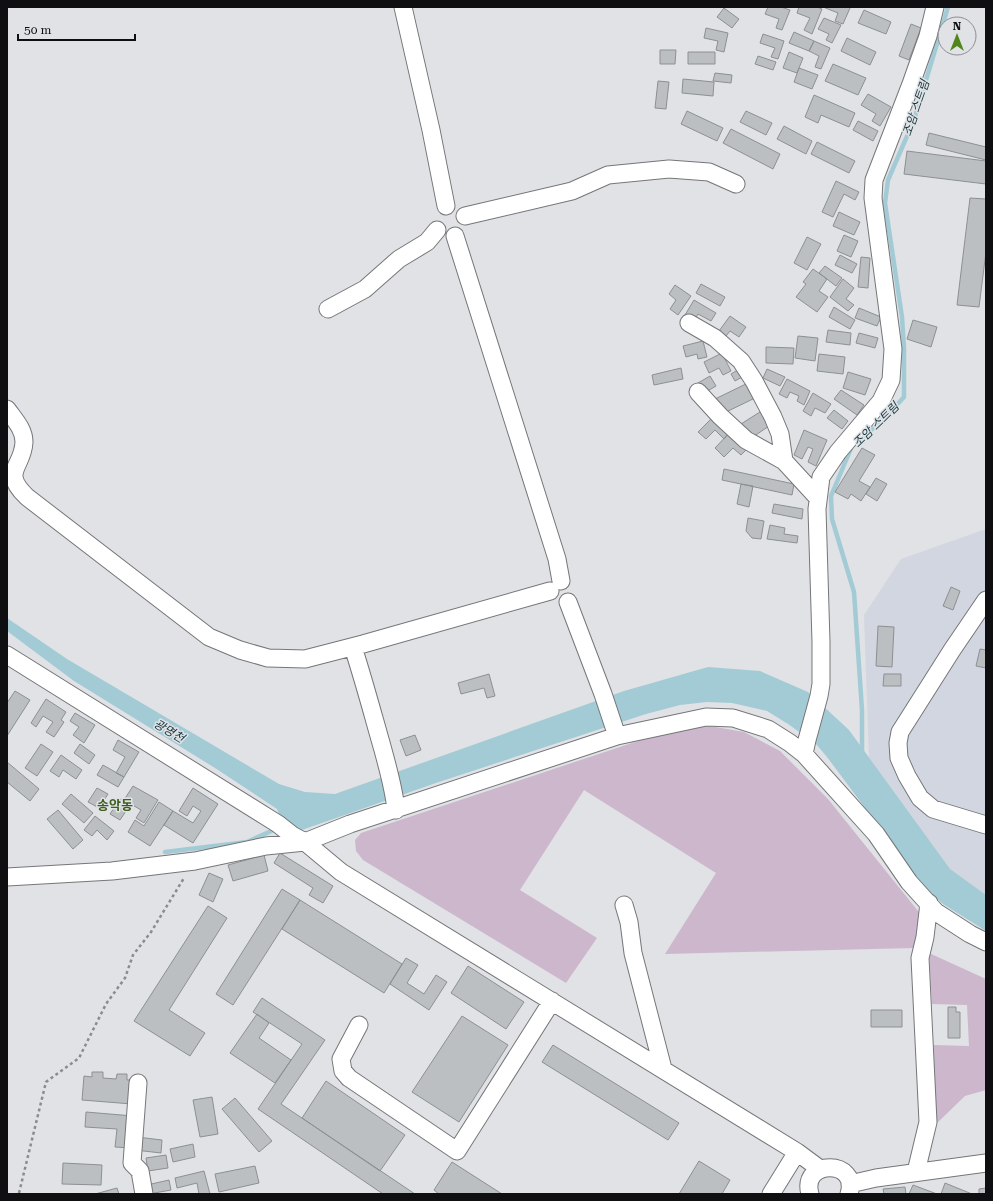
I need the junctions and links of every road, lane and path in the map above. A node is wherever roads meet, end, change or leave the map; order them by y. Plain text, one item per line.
1 (403, 7) edge
2 (935, 7) edge
3 (736, 184) dead end
4 (446, 206) junction
5 (464, 216) junction
6 (438, 230) junction
7 (455, 236) junction
8 (328, 309) dead end
9 (689, 323) dead end
10 (698, 392) dead end
11 (7, 409) edge
12 (784, 461) junction
13 (818, 498) junction
14 (556, 586) junction
15 (986, 600) edge
16 (353, 647) junction
17 (7, 655) edge
18 (615, 730) junction
19 (805, 747) junction
20 (396, 804) junction
21 (986, 825) edge
22 (299, 839) junction
23 (195, 861) junction
24 (7, 877) edge
25 (929, 903) junction
26 (624, 905) dead end
27 (986, 942) edge
28 (552, 1001) junction
29 (359, 1025) dead end
30 (663, 1070) junction
31 (138, 1083) dead end
32 (797, 1152) junction
33 (986, 1163) edge
34 (820, 1169) junction
35 (916, 1172) junction
36 (850, 1189) edge
37 (19, 1192) dead end
38 (144, 1194) edge
39 (771, 1194) edge
40 (810, 1194) edge

1 - 4 street
2 - 13 street
3 - 5 street
4 - 5 street
4 - 6 street
5 - 7 street
6 - 7 street
6 - 8 street
7 - 14 street
9 - 12 street
10 - 12 street
11 - 16 street
12 - 13 street
13 - 19 street
14 - 16 street
14 - 18 street
15 - 21 street
16 - 20 street
17 - 22 street
18 - 19 street
18 - 20 street
19 - 25 street
20 - 22 street
22 - 23 street
22 - 28 street
23 - 24 street
23 - 37 path
25 - 27 street
25 - 35 street
26 - 30 street
28 - 29 street
28 - 30 street
30 - 32 street
31 - 38 street
32 - 34 street
32 - 39 street
33 - 35 street
34 - 36 street
34 - 40 street
35 - 36 street

